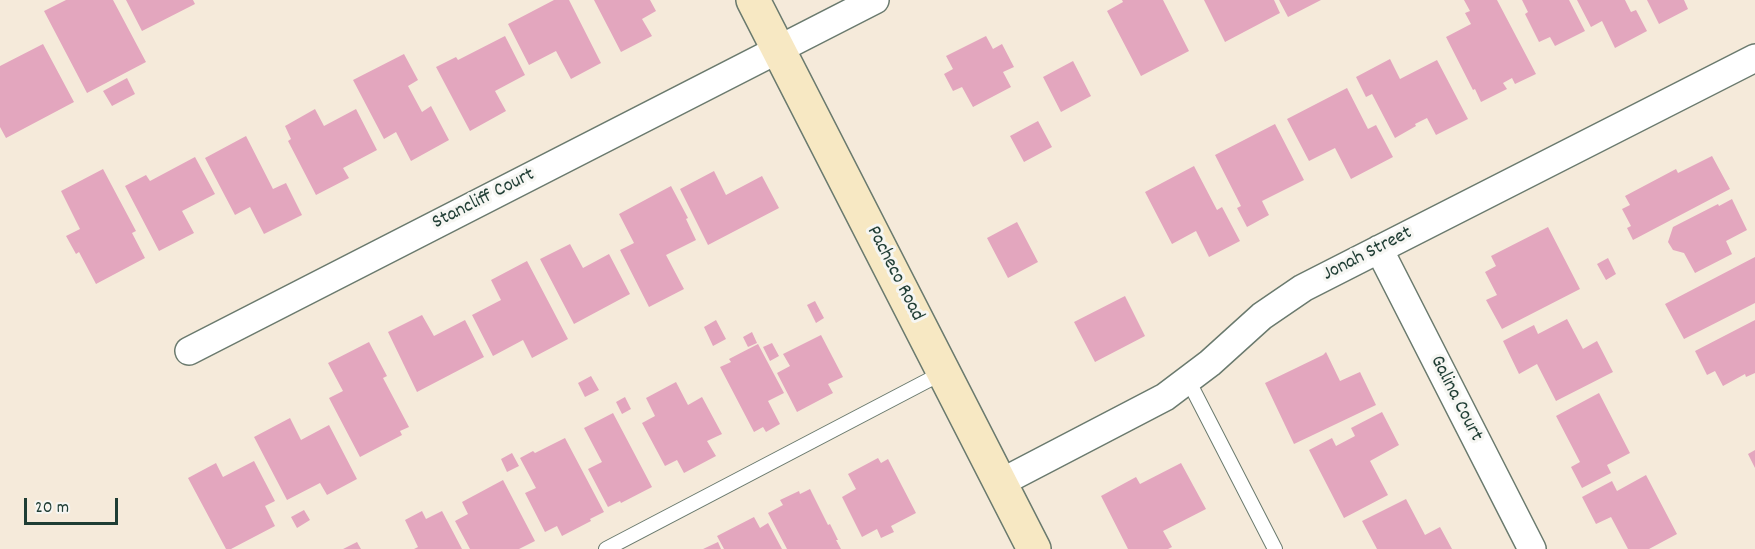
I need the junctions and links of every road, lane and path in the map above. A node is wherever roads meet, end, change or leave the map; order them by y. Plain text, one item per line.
1 (753, 0) edge
2 (875, 0) edge
3 (778, 49) junction
4 (1752, 66) edge
5 (1379, 249) junction
6 (189, 351) dead end
7 (944, 372) junction
8 (1188, 380) junction
9 (1000, 483) junction
10 (606, 549) edge
11 (1034, 549) edge
12 (1275, 549) edge
13 (1532, 549) edge

1 - 3 street, Pacheco Road
2 - 3 street, Stancliff Court
3 - 6 street, Stancliff Court
3 - 7 street, Pacheco Road
4 - 5 street, Jonah Street
5 - 8 street, Jonah Street
5 - 13 street, Galina Court
7 - 9 street, Pacheco Road
7 - 10 lane
8 - 9 street, Jonah Street
8 - 12 lane
9 - 11 street, Pacheco Road

